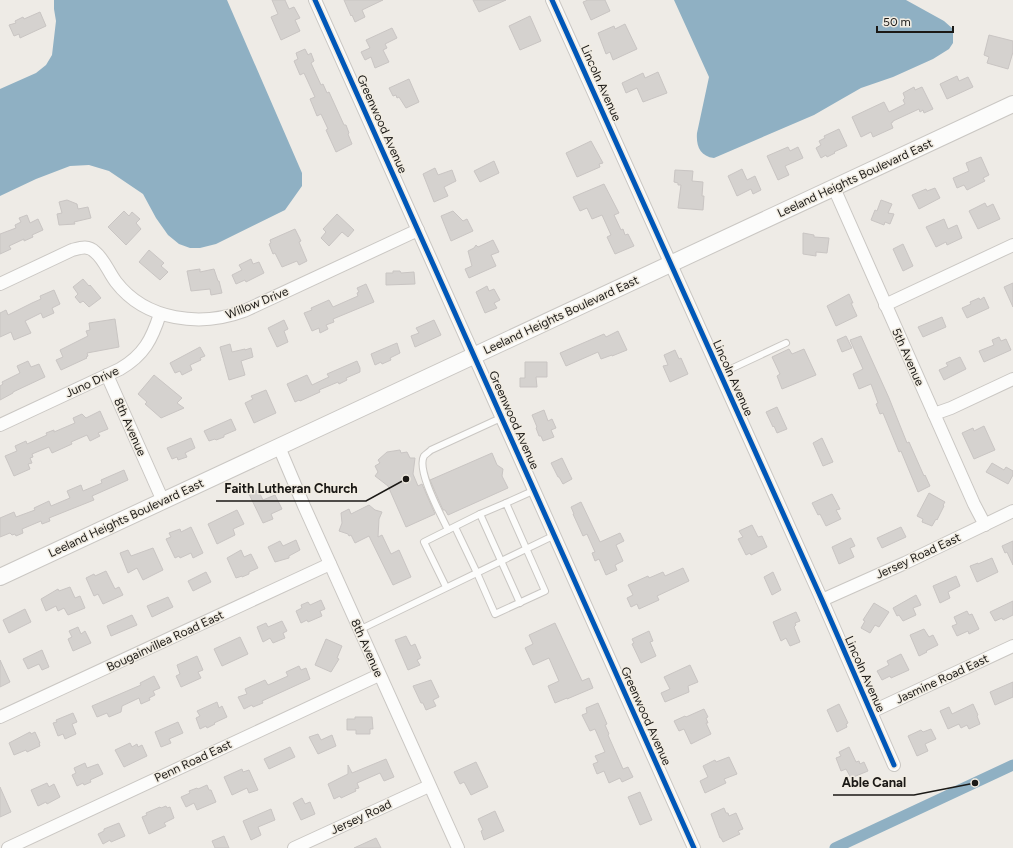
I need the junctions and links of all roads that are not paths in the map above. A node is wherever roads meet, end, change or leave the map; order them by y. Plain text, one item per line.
1 (315, 0) edge
2 (552, 0) edge
3 (1013, 104) edge
4 (834, 188) junction
5 (418, 230) junction
6 (1013, 245) edge
7 (671, 263) junction
8 (0, 284) edge
9 (885, 305) junction
10 (160, 314) junction
11 (786, 343) dead end
12 (475, 355) junction
13 (720, 374) junction
14 (107, 375) junction
15 (1013, 379) edge
16 (934, 414) junction
17 (502, 417) junction
18 (0, 425) edge
19 (279, 447) junction
20 (535, 490) junction
21 (163, 501) junction
22 (506, 503) junction
23 (1013, 511) edge
24 (480, 514) junction
25 (984, 525) junction
26 (455, 527) junction
27 (448, 530) junction
28 (555, 535) junction
29 (527, 548) junction
30 (501, 561) junction
31 (330, 564) junction
32 (477, 573) junction
33 (0, 577) edge
34 (446, 587) junction
35 (822, 600) junction
36 (520, 603) junction
37 (359, 630) junction
38 (1013, 646) edge
39 (380, 675) junction
40 (871, 712) junction
41 (0, 717) edge
42 (894, 765) dead end
43 (429, 786) junction
44 (8, 848) edge
45 (294, 848) edge
46 (458, 848) edge
47 (694, 848) edge

1 - 5 street, Greenwood Avenue
2 - 7 street, Lincoln Avenue
3 - 4 main road, Leeland Heights Boulevard East
4 - 7 main road, Leeland Heights Boulevard East
4 - 9 street, 5th Avenue
5 - 10 street, Willow Drive
5 - 12 street, Greenwood Avenue
6 - 9 street
7 - 12 main road, Leeland Heights Boulevard East
7 - 13 street, Lincoln Avenue
8 - 10 street, Willow Drive
9 - 16 street, 5th Avenue
10 - 14 street, Juno Drive
11 - 13 lane
12 - 17 street, Greenwood Avenue
12 - 19 main road, Leeland Heights Boulevard East
13 - 35 street, Lincoln Avenue
14 - 18 street, Juno Drive
14 - 21 street, 8th Avenue
15 - 16 street
16 - 25 street, 5th Avenue
17 - 20 street, Greenwood Avenue
17 - 27 lane
19 - 21 main road, Leeland Heights Boulevard East
19 - 31 street, 8th Avenue
20 - 22 lane
20 - 28 street, Greenwood Avenue
21 - 33 main road, Leeland Heights Boulevard East
22 - 24 lane
22 - 29 lane
23 - 25 street, Jersey Road East
24 - 26 lane
24 - 30 lane
25 - 35 street, Jersey Road East
26 - 27 lane
26 - 32 lane
27 - 34 lane
28 - 29 lane
28 - 47 street, Greenwood Avenue
29 - 30 lane
29 - 36 lane
30 - 32 lane
30 - 36 lane
31 - 37 street, 8th Avenue
31 - 41 street, Bougainvillea Road East
32 - 34 lane
32 - 36 lane
34 - 37 lane
35 - 40 street, Lincoln Avenue
37 - 39 street, 8th Avenue
38 - 40 street, Jasmine Road East
39 - 43 street, 8th Avenue
39 - 44 street, Penn Road East
40 - 42 street, Lincoln Avenue
43 - 45 street, Jersey Road
43 - 46 street, 8th Avenue

